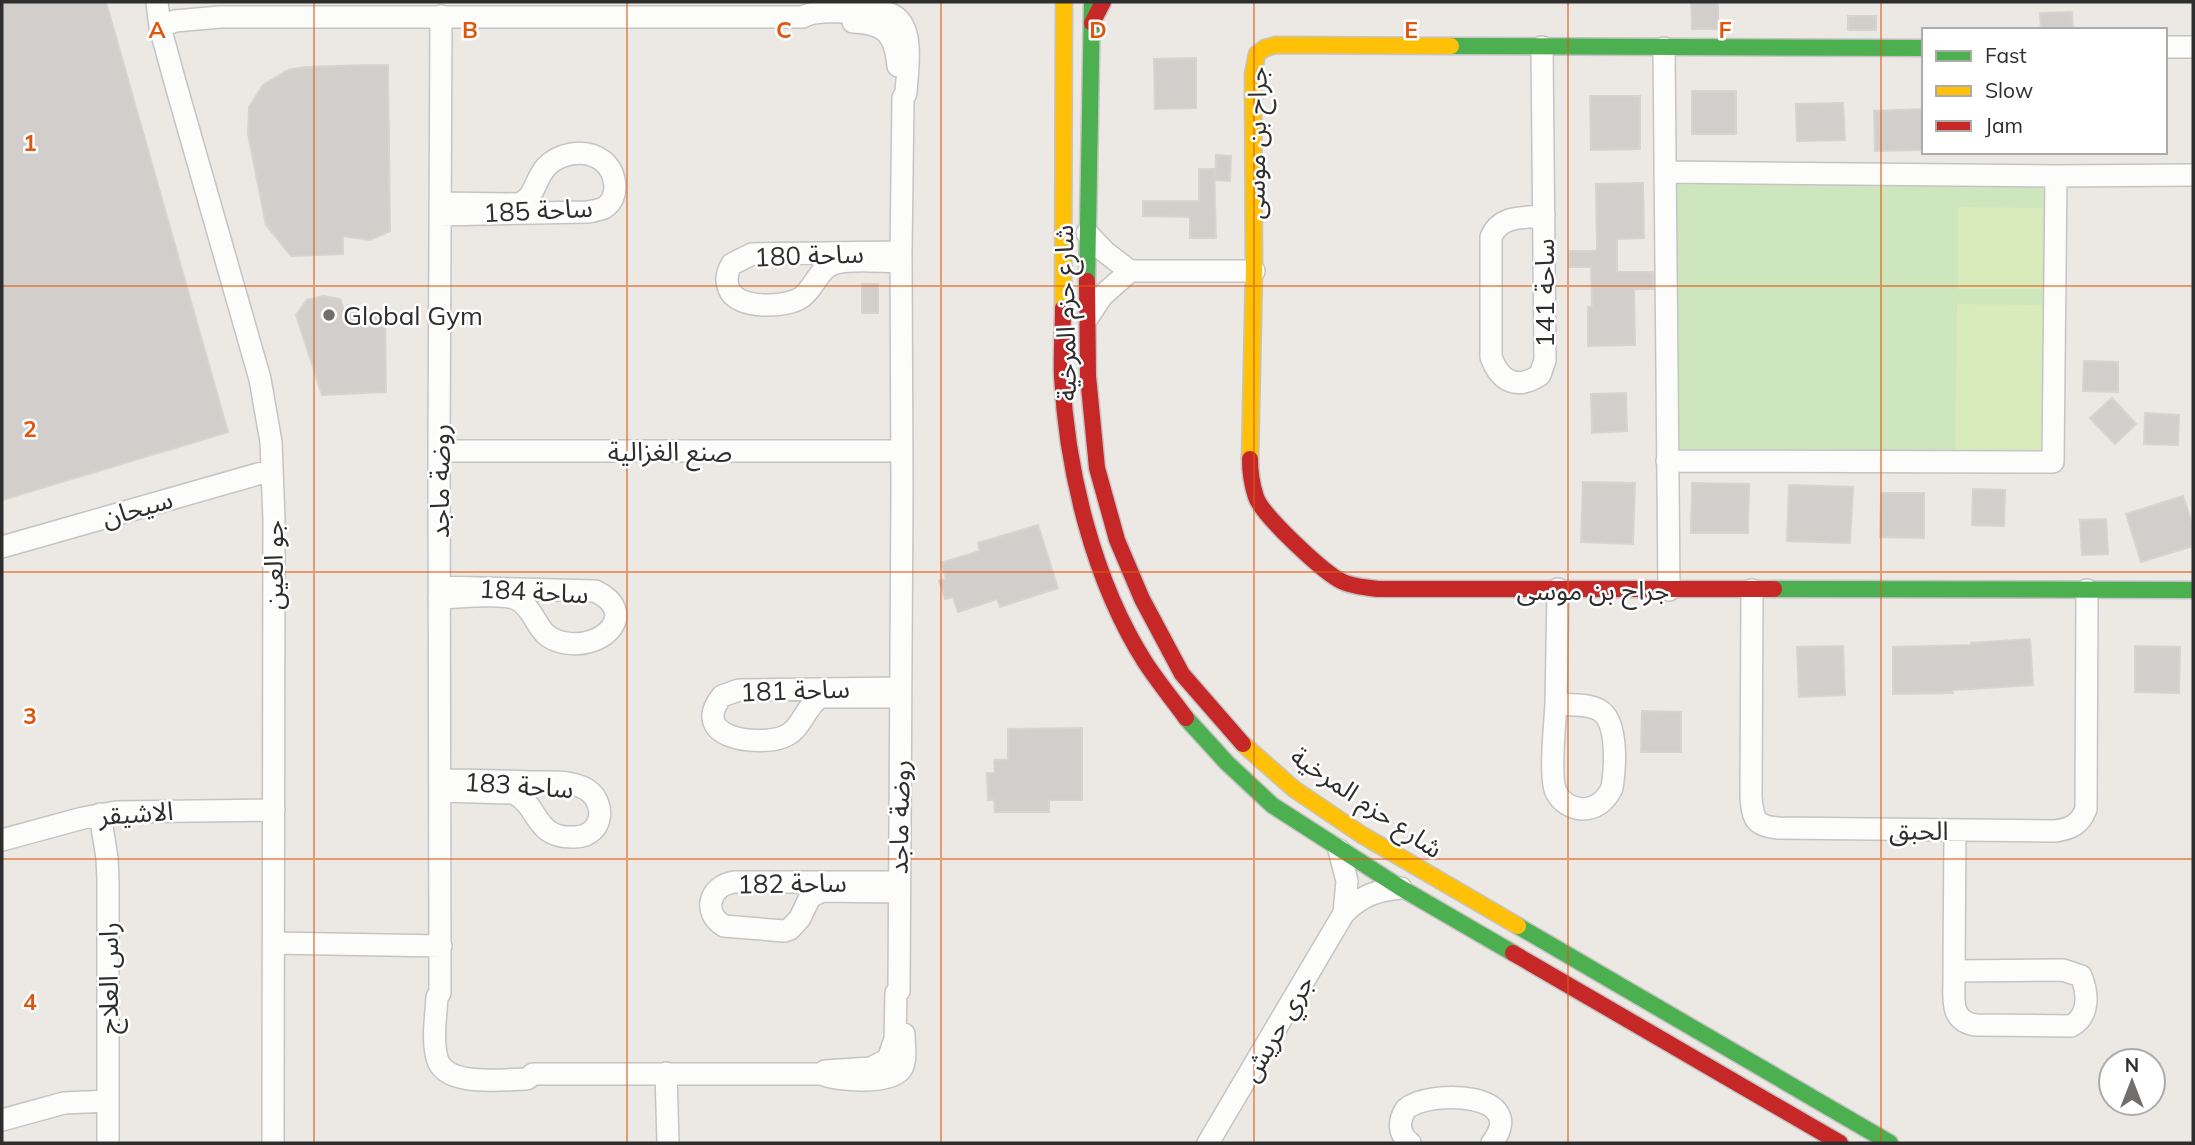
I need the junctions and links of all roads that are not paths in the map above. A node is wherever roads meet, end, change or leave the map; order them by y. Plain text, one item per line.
1 (157, 2) edge
2 (1064, 2) edge
3 (1092, 2) edge
4 (1103, 2) edge
5 (441, 16) junction
6 (1092, 23) junction
7 (160, 27) junction
8 (1542, 47) junction
9 (2167, 47) edge
10 (2193, 47) edge
11 (1664, 48) junction
12 (1922, 48) edge
13 (1665, 172) junction
14 (2193, 175) edge
15 (2056, 176) junction
16 (535, 185) junction
17 (440, 209) junction
18 (549, 214) junction
19 (1544, 216) junction
20 (1087, 233) junction
21 (794, 253) junction
22 (901, 257) junction
23 (1130, 271) junction
24 (1254, 271) junction
25 (815, 281) junction
26 (1087, 318) junction
27 (439, 451) junction
28 (902, 451) junction
29 (1667, 461) junction
30 (272, 470) junction
31 (2, 547) edge
32 (545, 589) junction
33 (1558, 589) junction
34 (1669, 590) junction
35 (1752, 590) junction
36 (2087, 590) junction
37 (2193, 590) edge
38 (439, 592) junction
39 (534, 619) junction
40 (782, 689) junction
41 (900, 693) junction
42 (1556, 704) junction
43 (805, 712) junction
44 (549, 782) junction
45 (440, 785) junction
46 (274, 810) junction
47 (100, 814) junction
48 (533, 814) junction
49 (1955, 830) junction
50 (2, 841) edge
51 (1339, 850) junction
52 (785, 881) junction
53 (898, 887) junction
54 (1401, 888) junction
55 (806, 905) junction
56 (1344, 913) junction
57 (274, 943) junction
58 (441, 946) junction
59 (1954, 971) junction
60 (666, 1073) junction
61 (108, 1101) junction
62 (2, 1120) edge
63 (1407, 1142) edge
64 (108, 1143) edge
65 (273, 1143) edge
66 (668, 1143) edge
67 (1208, 1143) edge
68 (1492, 1143) edge
69 (1840, 1143) edge
70 (1890, 1143) edge

1 - 7 street, جو العين
2 - 51 main road, شارع حزم المرخية
3 - 6 main road, شارع حزم المرخية
4 - 6 main road
5 - 7 street, روضة ماجد
5 - 17 street, روضة ماجد
5 - 22 street, روضة ماجد
6 - 20 main road, شارع حزم المرخية
7 - 30 street, جو العين
8 - 11 main road, جراح بن موسى
8 - 19 street, ساحة 141
8 - 24 main road, جراح بن موسى
9 - 10 street
11 - 12 main road, جراح بن موسى
11 - 13 street
13 - 15 street
13 - 29 street
14 - 15 street
15 - 29 street
16 - 17 street, ساحة 185
16 - 18 street
16 - 18 street, ساحة 185
17 - 18 street, ساحة 185
17 - 27 street, روضة ماجد
19 - 19 street, ساحة 141
20 - 23 street
20 - 26 main road, شارع حزم المرخية
21 - 22 street, ساحة 180
21 - 25 street
21 - 25 street, ساحة 180
22 - 25 street, ساحة 180
22 - 28 street, روضة ماجد
23 - 24 street
23 - 26 street
24 - 33 main road, جراح بن موسى
26 - 70 main road, شارع حزم المرخية
27 - 28 street, صنع الغزالية
27 - 38 street, روضة ماجد
28 - 41 street, روضة ماجد
29 - 34 street
30 - 31 street, سيحان
30 - 46 street, جو العين
32 - 38 street, ساحة 184
32 - 39 street
32 - 39 street, ساحة 184
33 - 34 main road, جراح بن موسى
33 - 42 street
34 - 35 main road, جراح بن موسى
35 - 36 main road, جراح بن موسى
35 - 49 street, الحبق
36 - 37 main road, جراح بن موسى
36 - 49 street, الحبق
38 - 39 street, ساحة 184
38 - 45 street, روضة ماجد
40 - 41 street, ساحة 181
40 - 43 street
40 - 43 street, ساحة 181
41 - 43 street, ساحة 181
41 - 53 street, روضة ماجد
42 - 42 street
44 - 45 street, ساحة 183
44 - 48 street
44 - 48 street, ساحة 183
45 - 48 street, ساحة 183
45 - 58 street, روضة ماجد
46 - 47 street, الاشيقر
46 - 57 street, جو العين
47 - 50 street, الاشيقر
47 - 61 street, راس العلاج
49 - 59 street
51 - 54 main road, شارع حزم المرخية
51 - 56 street, جري حريش
52 - 53 street, ساحة 182
52 - 55 street
52 - 55 street, ساحة 182
53 - 55 street, ساحة 182
53 - 60 street, روضة ماجد
54 - 56 street, جري حريش
54 - 69 main road, شارع حزم المرخية
56 - 67 street, جري حريش
57 - 58 street
57 - 65 street, جو العين
58 - 60 street, روضة ماجد
59 - 59 street
60 - 66 street
61 - 62 street
61 - 64 street, راس العلاج
63 - 68 street

